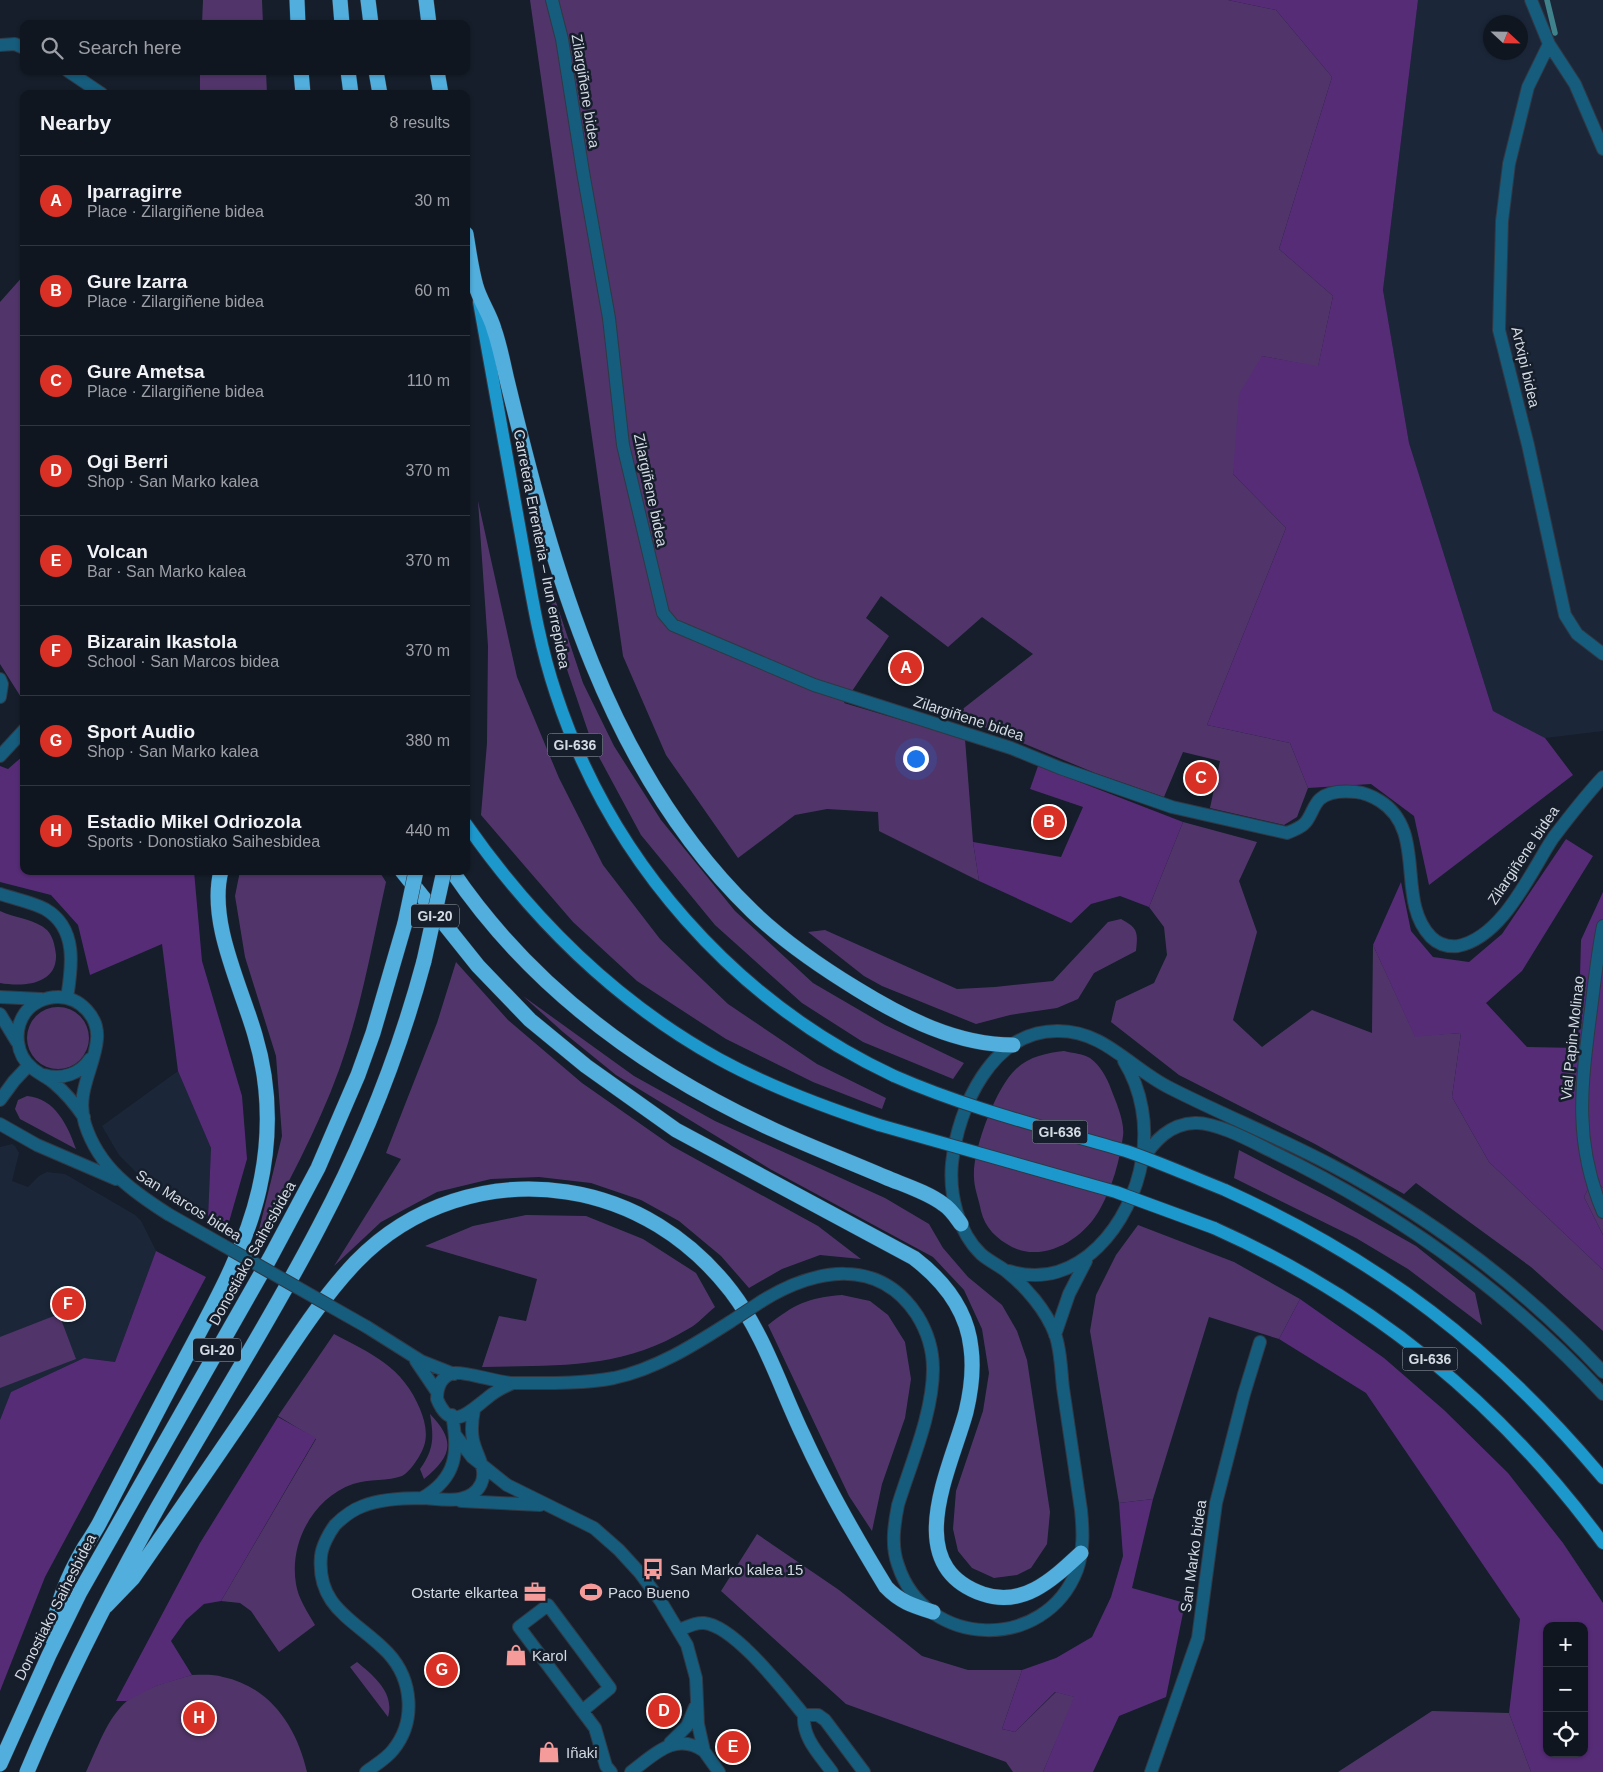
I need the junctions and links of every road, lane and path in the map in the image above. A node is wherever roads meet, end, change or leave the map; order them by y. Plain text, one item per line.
1 (297, 0) edge
2 (340, 0) edge
3 (368, 0) edge
4 (426, 0) edge
5 (552, 0) edge
6 (1531, 0) edge
7 (298, 20) edge
8 (342, 20) edge
9 (370, 20) edge
10 (428, 20) edge
11 (0, 44) edge
12 (1550, 44) junction
13 (20, 46) edge
14 (74, 75) edge
15 (301, 75) edge
16 (349, 75) edge
17 (377, 75) edge
18 (438, 75) edge
19 (96, 90) edge
20 (303, 90) edge
21 (350, 90) edge
22 (379, 90) edge
23 (440, 90) edge
24 (1603, 149) edge
25 (470, 255) edge
26 (476, 286) junction
27 (1603, 654) edge
28 (0, 679) edge
29 (0, 697) edge
30 (20, 734) edge
31 (0, 756) edge
32 (1603, 777) edge
33 (470, 829) edge
34 (220, 875) edge
35 (405, 875) edge
36 (415, 875) edge
37 (443, 875) edge
38 (455, 875) edge
39 (0, 894) edge
40 (1603, 926) edge
41 (0, 997) edge
42 (67, 998) junction
43 (44, 999) junction
44 (0, 1014) edge
45 (18, 1042) junction
46 (1013, 1045) junction
47 (1113, 1048) junction
48 (93, 1055) junction
49 (34, 1069) junction
50 (0, 1100) edge
51 (84, 1117) junction
52 (0, 1124) edge
53 (1142, 1160) junction
54 (118, 1180) junction
55 (1603, 1212) edge
56 (961, 1224) junction
57 (1088, 1257) junction
58 (1004, 1270) junction
59 (1056, 1336) junction
60 (1260, 1342) dead end
61 (408, 1354) junction
62 (1603, 1372) edge
63 (454, 1374) junction
64 (471, 1377) junction
65 (513, 1383) junction
66 (437, 1392) junction
67 (1603, 1394) edge
68 (476, 1408) junction
69 (452, 1415) junction
70 (456, 1436) junction
71 (483, 1466) junction
72 (1603, 1478) edge
73 (422, 1498) junction
74 (451, 1500) junction
75 (548, 1505) junction
76 (1603, 1544) edge
77 (1081, 1553) junction
78 (106, 1606) junction
79 (932, 1612) junction
80 (678, 1630) junction
81 (48, 1656) junction
82 (696, 1695) junction
83 (582, 1711) junction
84 (804, 1715) junction
85 (668, 1744) junction
86 (704, 1751) junction
87 (0, 1764) edge
88 (27, 1772) edge
89 (366, 1772) edge
90 (611, 1772) edge
91 (631, 1772) edge
92 (719, 1772) edge
93 (832, 1772) edge
94 (864, 1772) edge
95 (1151, 1772) edge

1 - 7 highway
2 - 8 highway
3 - 9 highway
4 - 10 highway
5 - 32 street, Zilargiñene bidea
6 - 12 street
11 - 13 street
12 - 24 street
12 - 27 street, Artxipi bidea
14 - 19 street
15 - 20 highway
16 - 21 highway
17 - 22 highway
18 - 23 highway
25 - 26 highway
26 - 46 highway
26 - 72 main road, Carretera Errenteria – Irun errepidea / GI-636, bridge
28 - 29 street
30 - 31 street
33 - 76 main road, GI-636, bridge
34 - 81 highway
35 - 77 highway
36 - 81 highway, Donostiako Saihesbidea / GI-20, bridge
37 - 78 highway, GI-20, bridge
38 - 56 highway
39 - 42 street
40 - 55 street, Vial Papin-Molinao
41 - 43 street
42 - 43 street
42 - 48 street
43 - 45 street
44 - 45 street
45 - 49 street
46 - 47 street
46 - 56 street
47 - 53 street
47 - 62 street
48 - 49 street
48 - 51 street
49 - 50 street
49 - 51 street
51 - 54 street, San Marcos bidea
52 - 54 street
53 - 57 street
53 - 67 street
54 - 61 street, San Marcos bidea, bridge
56 - 58 street
57 - 58 street
57 - 59 street
58 - 59 street
59 - 77 street
60 - 95 street, San Marko bidea
61 - 63 street, San Marcos bidea
61 - 66 street, San Marcos bidea
63 - 64 street
63 - 66 street
64 - 65 street
64 - 68 street
65 - 68 street
65 - 79 street, bridge
66 - 69 street
68 - 69 street
68 - 71 street
69 - 70 street
70 - 71 street
70 - 73 street
71 - 74 street
71 - 75 street
73 - 74 street
73 - 89 street
74 - 75 street
75 - 80 street
77 - 79 street
78 - 79 highway
78 - 88 highway, GI-20
80 - 82 street
80 - 84 street
81 - 87 highway, Donostiako Saihesbidea / GI-20
82 - 85 street
82 - 86 street
83 - 83 street
83 - 90 street
84 - 93 street
84 - 94 street
85 - 86 street
85 - 91 street
86 - 92 street

